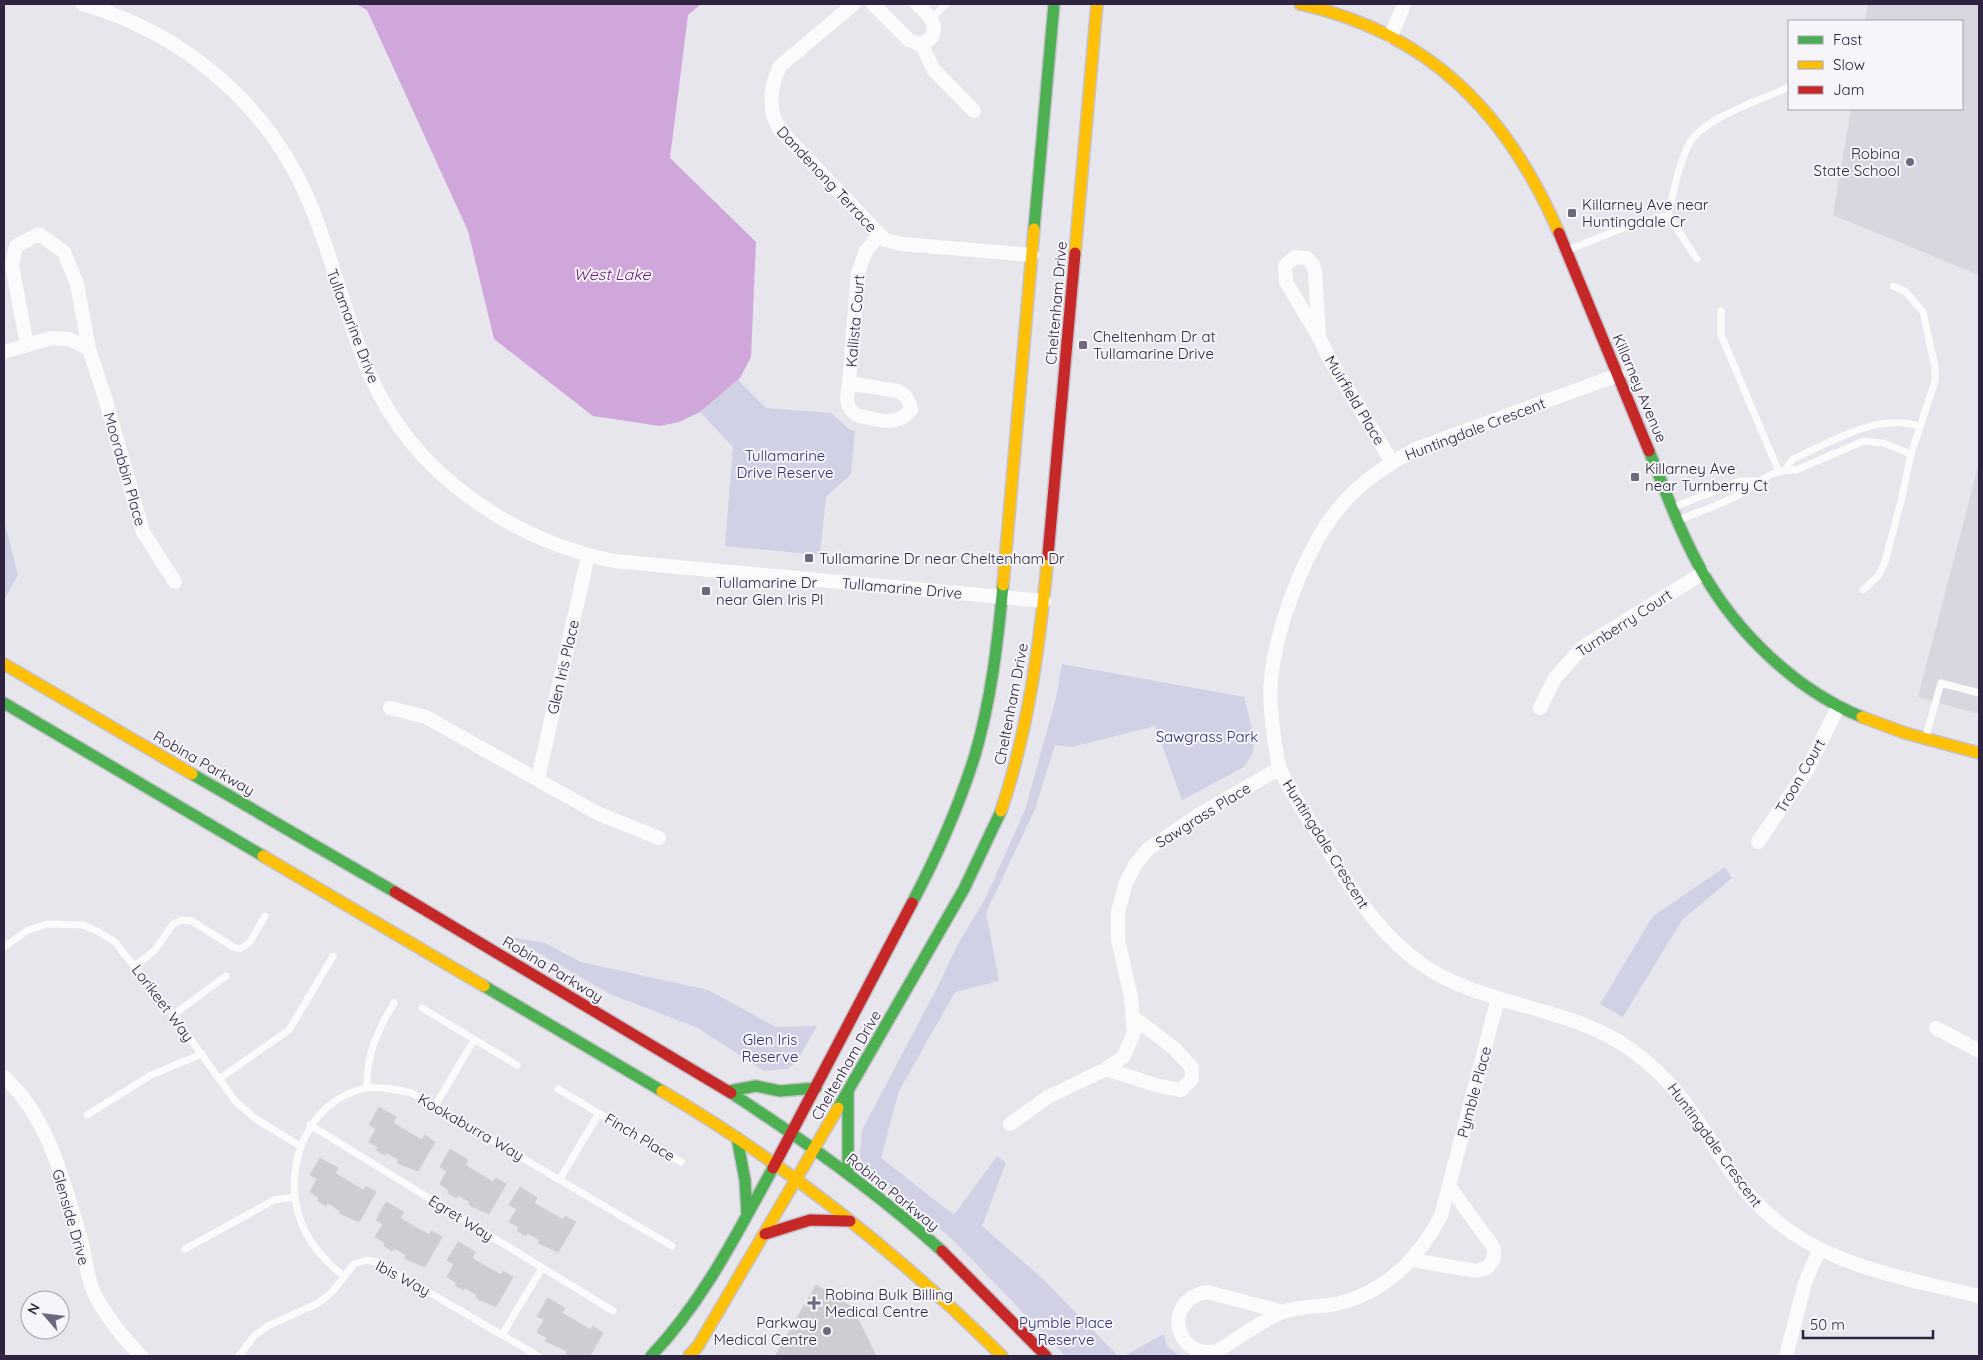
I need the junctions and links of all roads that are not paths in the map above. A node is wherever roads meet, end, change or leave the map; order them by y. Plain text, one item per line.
1 (82, 4) edge
2 (854, 4) edge
3 (873, 4) edge
4 (916, 4) edge
5 (946, 4) edge
6 (1054, 4) edge
7 (1096, 4) edge
8 (1300, 4) edge
9 (1404, 4) edge
10 (931, 19) junction
11 (1391, 36) junction
12 (922, 45) junction
13 (1788, 87) edge
14 (974, 110) dead end
15 (1668, 215) junction
16 (879, 236) junction
17 (1566, 251) junction
18 (1032, 256) junction
19 (1697, 259) dead end
20 (1894, 286) dead end
21 (1721, 311) dead end
22 (1319, 337) junction
23 (27, 344) junction
24 (89, 349) junction
25 (4, 352) edge
26 (1618, 376) junction
27 (849, 383) dead end
28 (1920, 426) junction
29 (1910, 454) junction
30 (1392, 462) junction
31 (1782, 471) junction
32 (1756, 482) junction
33 (1673, 508) junction
34 (1679, 520) junction
35 (588, 556) junction
36 (1702, 572) junction
37 (175, 582) dead end
38 (1863, 590) dead end
39 (1002, 597) junction
40 (1044, 600) junction
41 (4, 664) edge
42 (1979, 693) edge
43 (4, 703) edge
44 (1838, 707) junction
45 (390, 708) dead end
46 (1540, 708) dead end
47 (1925, 739) junction
48 (1979, 753) edge
49 (1280, 768) junction
50 (538, 778) junction
51 (659, 838) dead end
52 (1758, 842) dead end
53 (265, 916) dead end
54 (4, 947) edge
55 (333, 956) dead end
56 (135, 966) junction
57 (226, 976) dead end
58 (1498, 998) junction
59 (394, 1003) dead end
60 (422, 1008) dead end
61 (173, 1015) junction
62 (1132, 1016) junction
63 (1936, 1028) dead end
64 (474, 1040) junction
65 (1979, 1051) edge
66 (202, 1054) junction
67 (517, 1065) dead end
68 (1106, 1069) junction
69 (4, 1077) edge
70 (220, 1079) junction
71 (367, 1088) junction
72 (816, 1088) junction
73 (558, 1089) dead end
74 (729, 1091) junction
75 (848, 1091) junction
76 (436, 1106) junction
77 (599, 1113) junction
78 (87, 1115) dead end
79 (1010, 1124) dead end
80 (310, 1125) junction
81 (792, 1134) junction
82 (737, 1138) junction
83 (300, 1146) junction
84 (815, 1150) junction
85 (681, 1162) dead end
86 (776, 1164) junction
87 (848, 1174) junction
88 (560, 1179) junction
89 (797, 1180) junction
90 (1450, 1186) junction
91 (294, 1197) junction
92 (748, 1214) junction
93 (850, 1221) junction
94 (765, 1234) junction
95 (672, 1246) dead end
96 (185, 1249) dead end
97 (1819, 1250) junction
98 (1412, 1260) junction
99 (542, 1268) junction
100 (344, 1276) junction
101 (1979, 1296) edge
102 (612, 1310) dead end
103 (1283, 1312) junction
104 (502, 1335) junction
105 (141, 1356) edge
106 (239, 1356) edge
107 (538, 1356) edge
108 (651, 1356) edge
109 (689, 1356) edge
110 (1002, 1356) edge
111 (1046, 1356) edge
112 (1786, 1356) edge

1 - 35 street, Tullamarine Drive
2 - 16 street, Dandenong Terrace
3 - 12 street
4 - 10 street
5 - 10 lane
6 - 18 main road, Cheltenham Drive
7 - 40 main road, Cheltenham Drive
8 - 11 main road, Killarney Avenue
9 - 11 street
10 - 12 street
11 - 17 main road, Killarney Avenue
12 - 14 street
13 - 15 lane
15 - 17 lane
15 - 19 lane
16 - 18 street, Dandenong Terrace
16 - 27 street, Kallista Court
17 - 26 main road, Killarney Avenue
18 - 39 main road, Cheltenham Drive
20 - 28 lane
21 - 31 lane
22 - 22 street, Muirfield Place
22 - 30 street, Muirfield Place
23 - 24 street
23 - 24 street, Moorabbin Place
23 - 25 street
24 - 37 street, Moorabbin Place
26 - 30 street, Huntingdale Crescent
26 - 33 main road, Killarney Avenue
28 - 29 lane
28 - 31 lane
29 - 31 lane
29 - 38 lane
30 - 49 street, Huntingdale Crescent
31 - 32 lane
32 - 33 lane
32 - 34 lane
33 - 34 main road, Killarney Avenue
34 - 36 main road, Killarney Avenue
35 - 39 street, Tullamarine Drive
35 - 50 street, Glen Iris Place
36 - 44 main road, Killarney Avenue
36 - 46 street, Turnberry Court
39 - 40 street, Tullamarine Drive
39 - 72 main road, Cheltenham Drive
40 - 75 main road, Cheltenham Drive
41 - 74 main road, Robina Parkway
42 - 47 lane
43 - 82 main road
44 - 47 main road, Killarney Avenue
44 - 52 street, Troon Court
45 - 50 street
47 - 48 main road, Killarney Avenue
49 - 58 street, Huntingdale Crescent
49 - 62 street, Sawgrass Place
50 - 51 street
53 - 56 lane
54 - 56 lane, Lorikeet Way
55 - 70 lane
56 - 61 lane, Lorikeet Way
57 - 61 lane
58 - 90 street, Pymble Place
58 - 97 street, Huntingdale Crescent
59 - 71 lane
60 - 64 lane
61 - 66 lane, Lorikeet Way
62 - 68 street, Sawgrass Place
62 - 68 street
63 - 65 street
64 - 67 lane
64 - 76 lane
66 - 70 lane, Lorikeet Way
66 - 78 lane
68 - 79 street, Sawgrass Place
69 - 105 street, Glenside Drive
70 - 83 lane, Lorikeet Way
71 - 76 lane, Kookaburra Way
71 - 80 lane, Kookaburra Way
72 - 74 main road
72 - 81 main road, Cheltenham Drive
73 - 77 lane, Finch Place
74 - 81 main road, Robina Parkway
75 - 84 main road, Cheltenham Drive
75 - 87 main road
76 - 88 lane, Kookaburra Way
77 - 85 lane, Finch Place
77 - 88 lane, Finch Place
80 - 83 lane, Kookaburra Way
80 - 99 lane, Egret Way
81 - 84 main road, Robina Parkway
81 - 86 main road, Cheltenham Drive
82 - 86 main road
82 - 92 main road
83 - 91 lane, Kookaburra Way
84 - 87 main road, Robina Parkway
84 - 89 main road, Cheltenham Drive
86 - 89 main road
86 - 92 main road, Cheltenham Drive
87 - 111 main road, Robina Parkway
88 - 95 lane, Kookaburra Way
89 - 93 main road
89 - 94 main road, Cheltenham Drive
90 - 98 street, Pymble Place
90 - 98 street
91 - 96 lane
91 - 100 lane, Kookaburra Way
92 - 108 main road, Cheltenham Drive
93 - 94 main road
93 - 110 main road
94 - 109 main road, Cheltenham Drive
97 - 101 street, Huntingdale Crescent
97 - 112 street
98 - 103 street, Pymble Place
99 - 102 lane, Egret Way
99 - 104 lane
100 - 104 lane, Ibis Way
100 - 106 lane, Ibis Way
103 - 103 street, Pymble Place
104 - 107 lane, Ibis Way

